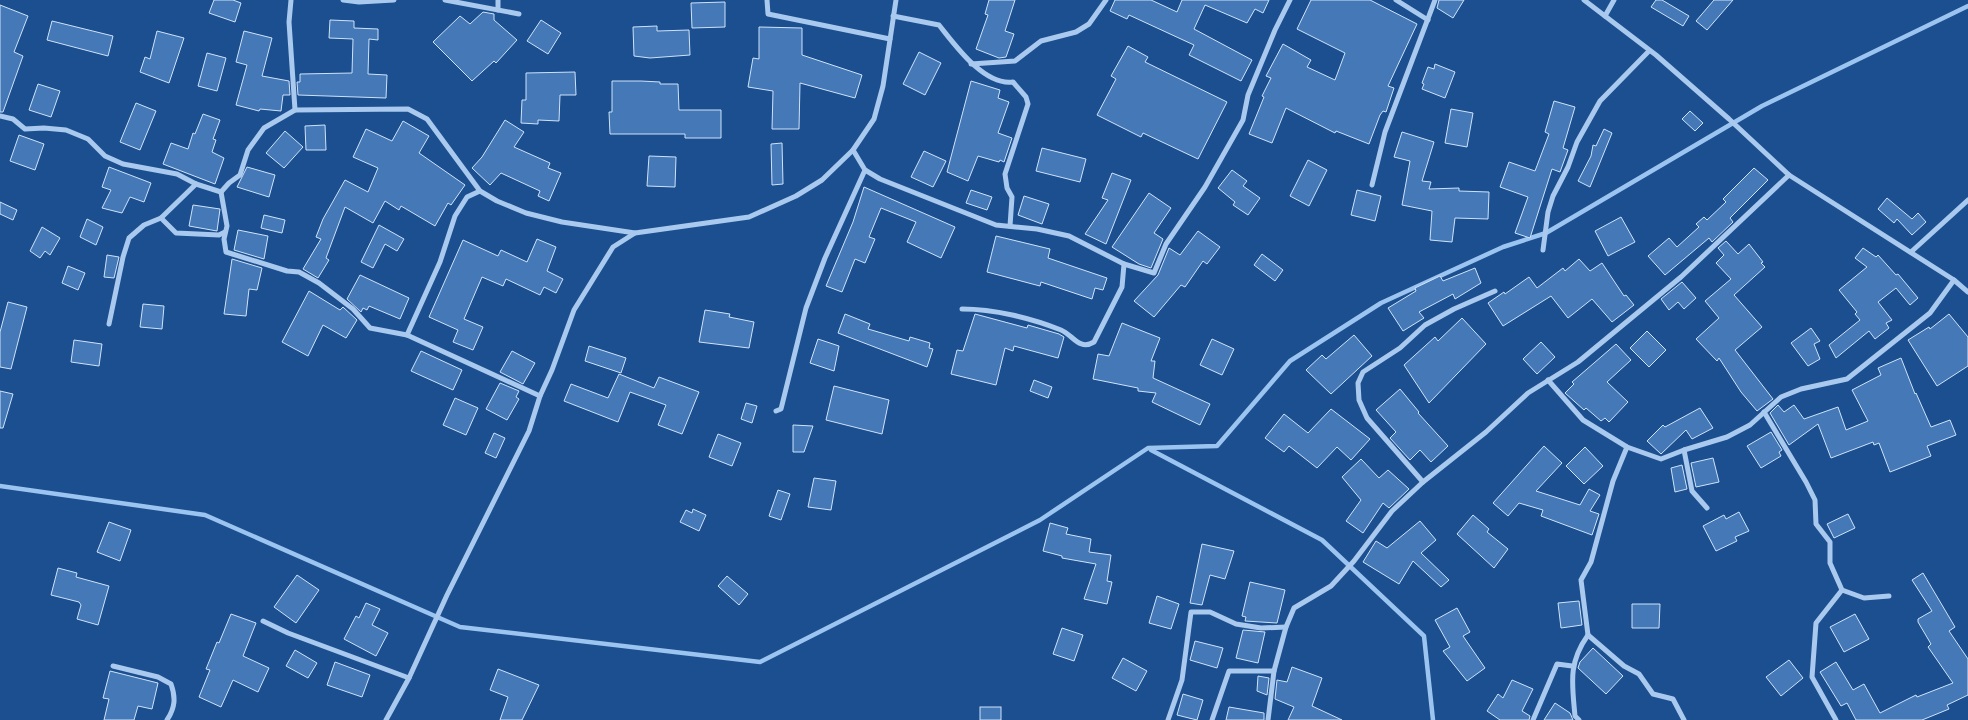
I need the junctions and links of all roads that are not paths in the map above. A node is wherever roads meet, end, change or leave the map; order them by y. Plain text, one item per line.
1 (291, 0) edge
2 (343, 0) edge
3 (394, 0) edge
4 (446, 0) edge
5 (498, 0) edge
6 (767, 0) edge
7 (896, 0) edge
8 (1106, 0) edge
9 (1290, 0) edge
10 (1396, 0) edge
11 (1435, 0) edge
12 (1584, 0) edge
13 (1614, 0) edge
14 (498, 10) junction
15 (519, 14) dead end
16 (893, 16) junction
17 (1605, 16) junction
18 (1428, 20) junction
19 (890, 39) junction
20 (1649, 51) junction
21 (971, 64) junction
22 (295, 110) junction
23 (0, 116) edge
24 (854, 150) junction
25 (865, 170) junction
26 (1789, 175) junction
27 (196, 184) junction
28 (1372, 185) dead end
29 (480, 191) junction
30 (221, 192) junction
31 (1968, 200) edge
32 (161, 218) junction
33 (1010, 226) junction
34 (225, 232) junction
35 (635, 232) junction
36 (1543, 250) dead end
37 (1911, 252) junction
38 (1124, 264) junction
39 (1954, 280) junction
40 (1495, 292) dead end
41 (1968, 292) edge
42 (962, 310) dead end
43 (109, 324) dead end
44 (407, 335) junction
45 (1548, 380) junction
46 (540, 396) junction
47 (776, 411) dead end
48 (1764, 412) junction
49 (1626, 446) junction
50 (1684, 450) junction
51 (1423, 482) junction
52 (1707, 508) dead end
53 (1842, 590) junction
54 (1889, 596) dead end
55 (262, 621) dead end
56 (1286, 627) junction
57 (1588, 635) junction
58 (113, 666) dead end
59 (1572, 666) junction
60 (1274, 671) junction
61 (409, 678) junction
62 (167, 720) edge
63 (386, 720) edge
64 (1168, 720) edge
65 (1212, 720) edge
66 (1268, 720) edge
67 (1533, 720) edge
68 (1578, 720) edge
69 (1684, 720) edge
70 (1836, 720) edge

1 - 22 street
2 - 3 street
4 - 14 street
5 - 14 street
6 - 19 street
7 - 16 street
8 - 21 street
9 - 38 street
10 - 18 street
11 - 18 street
12 - 17 street
13 - 17 street
14 - 15 street
16 - 19 street
16 - 21 street
17 - 20 street
18 - 28 street
19 - 24 street
20 - 26 street
20 - 36 street
21 - 33 street
22 - 29 street
22 - 30 street
23 - 27 street
24 - 25 street
24 - 35 street
25 - 33 street
25 - 47 street
26 - 37 street
26 - 45 street
27 - 30 street
27 - 32 street
29 - 35 street
29 - 44 street
30 - 34 street
31 - 37 street
32 - 34 street
32 - 43 street
33 - 38 street
34 - 44 street
35 - 46 street
37 - 39 street
38 - 42 street
39 - 41 street
39 - 48 street
40 - 51 street
44 - 46 street
45 - 49 street
45 - 51 street
46 - 61 street
48 - 50 street
48 - 53 street
49 - 50 street
49 - 57 street
50 - 52 street
51 - 56 street
53 - 54 street
53 - 70 street
55 - 61 street
56 - 60 street
56 - 64 street
57 - 59 street
57 - 69 street
58 - 62 street
59 - 67 street
59 - 68 street
60 - 65 street
60 - 66 street
61 - 63 street

